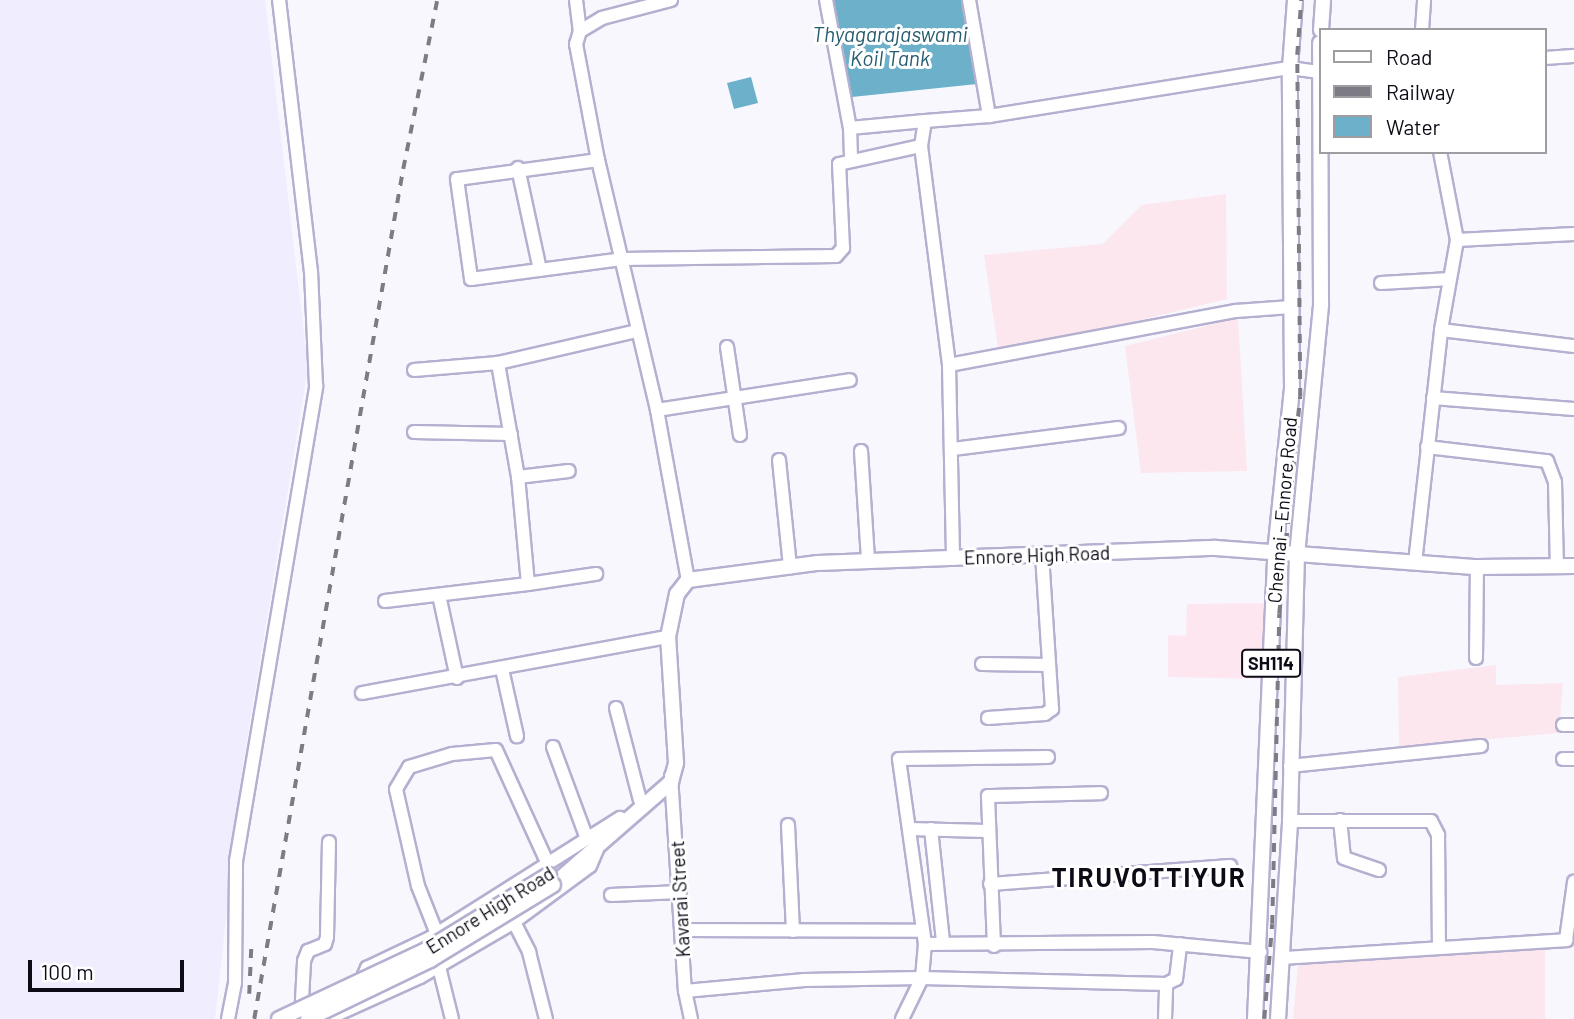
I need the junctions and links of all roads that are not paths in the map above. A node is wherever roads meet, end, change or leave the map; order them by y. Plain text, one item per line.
1 (279, 0) edge
2 (576, 0) edge
3 (671, 0) edge
4 (826, 0) edge
5 (969, 0) edge
6 (1294, 0) edge
7 (1322, 0) edge
8 (649, 3) edge
9 (1420, 3) edge
10 (1321, 28) edge
11 (1422, 28) edge
12 (580, 31) junction
13 (1574, 56) edge
14 (1546, 58) edge
15 (1290, 68) junction
16 (1318, 72) edge
17 (989, 116) junction
18 (925, 121) junction
19 (850, 128) junction
20 (921, 146) junction
21 (1320, 154) edge
22 (1440, 154) edge
23 (851, 158) junction
24 (598, 160) junction
25 (518, 168) junction
26 (1574, 234) edge
27 (1457, 240) junction
28 (622, 259) junction
29 (540, 270) junction
30 (1450, 279) junction
31 (1381, 283) dead end
32 (1291, 307) junction
33 (1441, 330) junction
34 (637, 331) junction
35 (1574, 346) edge
36 (727, 347) dead end
37 (498, 363) junction
38 (949, 365) junction
39 (414, 370) dead end
40 (850, 380) dead end
41 (735, 398) junction
42 (1433, 398) junction
43 (1574, 409) edge
44 (657, 410) junction
45 (1119, 428) dead end
46 (414, 432) dead end
47 (511, 434) junction
48 (740, 435) dead end
49 (1427, 447) junction
50 (953, 449) junction
51 (861, 451) dead end
52 (779, 460) dead end
53 (569, 471) dead end
54 (518, 477) junction
55 (1275, 553) junction
56 (1042, 555) junction
57 (1297, 555) junction
58 (953, 559) junction
59 (868, 561) junction
60 (1415, 563) junction
61 (1574, 566) edge
62 (790, 567) junction
63 (1477, 567) junction
64 (1557, 567) junction
65 (596, 574) dead end
66 (688, 580) junction
67 (528, 584) junction
68 (439, 595) junction
69 (385, 601) dead end
70 (668, 637) junction
71 (1476, 658) dead end
72 (982, 664) dead end
73 (1049, 665) junction
74 (502, 669) junction
75 (457, 678) junction
76 (362, 694) dead end
77 (616, 708) dead end
78 (988, 718) dead end
79 (517, 736) dead end
80 (1481, 746) dead end
81 (553, 747) dead end
82 (1048, 757) dead end
83 (1290, 766) junction
84 (672, 771) junction
85 (1101, 793) dead end
86 (640, 800) junction
87 (620, 818) junction
88 (1340, 820) junction
89 (1290, 821) junction
90 (788, 825) dead end
91 (909, 829) junction
92 (931, 830) junction
93 (986, 831) junction
94 (586, 836) junction
95 (329, 842) dead end
96 (598, 847) junction
97 (1230, 866) dead end
98 (1379, 870) dead end
99 (550, 874) junction
100 (1574, 882) edge
101 (990, 884) junction
102 (680, 892) junction
103 (611, 895) dead end
104 (514, 922) junction
105 (682, 930) junction
106 (793, 931) junction
107 (437, 934) junction
108 (924, 938) junction
109 (943, 942) junction
110 (1180, 944) junction
111 (1439, 945) junction
112 (994, 946) junction
113 (1261, 952) junction
114 (1283, 958) junction
115 (439, 967) junction
116 (922, 978) junction
117 (1166, 984) junction
118 (685, 991) junction
119 (371, 998) junction
120 (228, 1019) edge
121 (279, 1019) edge
122 (301, 1019) edge
123 (308, 1019) edge
124 (327, 1019) edge
125 (452, 1019) edge
126 (546, 1019) edge
127 (691, 1019) edge
128 (902, 1019) edge
129 (1165, 1019) edge
130 (1255, 1019) edge
131 (1278, 1019) edge

1 - 120 street
2 - 12 street
3 - 8 street
4 - 19 street
5 - 17 street
6 - 15 main road, Chennai - Ennore Road / SH114
7 - 10 main road
8 - 12 street
9 - 11 street
12 - 24 street
13 - 14 street
15 - 16 street
15 - 17 street
15 - 32 main road, Chennai - Ennore Road / SH114
17 - 18 street
18 - 19 street
18 - 20 street
19 - 23 street
20 - 23 street
20 - 38 street
21 - 57 main road, Chennai - Ennore Road / SH114
22 - 27 street
23 - 28 street
24 - 25 street
24 - 28 street
25 - 29 street
25 - 29 street
26 - 27 street
27 - 30 street
28 - 29 street
28 - 34 street
30 - 31 street
30 - 33 street
32 - 38 street
32 - 55 main road, Chennai - Ennore Road / SH114
33 - 35 street
33 - 42 street
34 - 37 street
34 - 44 street
36 - 41 street
37 - 39 street
37 - 47 street
38 - 50 street
40 - 41 street
41 - 44 street
41 - 48 street
42 - 43 street
42 - 49 street
44 - 66 street
45 - 50 street
46 - 47 street
47 - 54 street
49 - 60 street
49 - 64 street
50 - 58 street
51 - 59 street
52 - 62 street
53 - 54 street
54 - 67 street
55 - 56 main road, Ennore High Road
55 - 57 main road, Ennore High Road
55 - 113 main road, Chennai - Ennore Road / SH114
56 - 58 main road, Ennore High Road
56 - 73 street
57 - 60 main road, Ennore High Road
57 - 83 main road, Chennai - Ennore Road / SH114
58 - 59 main road, Ennore High Road
59 - 62 main road, Ennore High Road
60 - 63 main road, Ennore High Road
61 - 64 main road, Ennore High Road
62 - 66 main road, Ennore High Road
63 - 64 main road, Ennore High Road
63 - 71 street
65 - 67 street
66 - 70 main road
67 - 68 street
68 - 69 street
68 - 75 street
70 - 74 street
70 - 84 main road
72 - 73 street
73 - 78 street
74 - 75 street
74 - 79 street
75 - 76 street
77 - 86 street
80 - 83 street
81 - 94 street
82 - 91 street
83 - 89 main road, Chennai - Ennore Road / SH114
84 - 86 main road, Ennore High Road
84 - 96 main road, Ennore High Road
84 - 102 street, Kavarai Street
85 - 93 street
86 - 87 main road, Ennore High Road
87 - 94 street
87 - 99 main road, Ennore High Road
88 - 89 street
88 - 98 street
88 - 111 street
89 - 114 main road, Chennai - Ennore Road / SH114
90 - 106 street
91 - 92 street
91 - 108 street
92 - 93 street
92 - 109 street
93 - 101 street
94 - 99 street
95 - 122 street
96 - 99 main road, Ennore High Road
96 - 104 street
97 - 101 street
99 - 107 street
99 - 107 street
99 - 121 main road, Ennore High Road, bridge
99 - 123 main road, Ennore High Road, bridge
100 - 111 street
101 - 112 street
102 - 103 street
102 - 105 street, Kavarai Street
104 - 115 street
104 - 126 street
105 - 106 street
105 - 118 street, Kavarai Street
106 - 108 street
107 - 119 street
108 - 109 street
108 - 116 street
109 - 112 street
110 - 112 street
110 - 113 street
110 - 117 street
111 - 114 street
113 - 130 main road, Chennai - Ennore Road / SH114
114 - 131 main road, Chennai - Ennore Road / SH114
115 - 119 street
115 - 125 street
116 - 117 street
116 - 118 street
116 - 128 street
117 - 129 street
118 - 127 street, Kavarai Street
119 - 124 street

